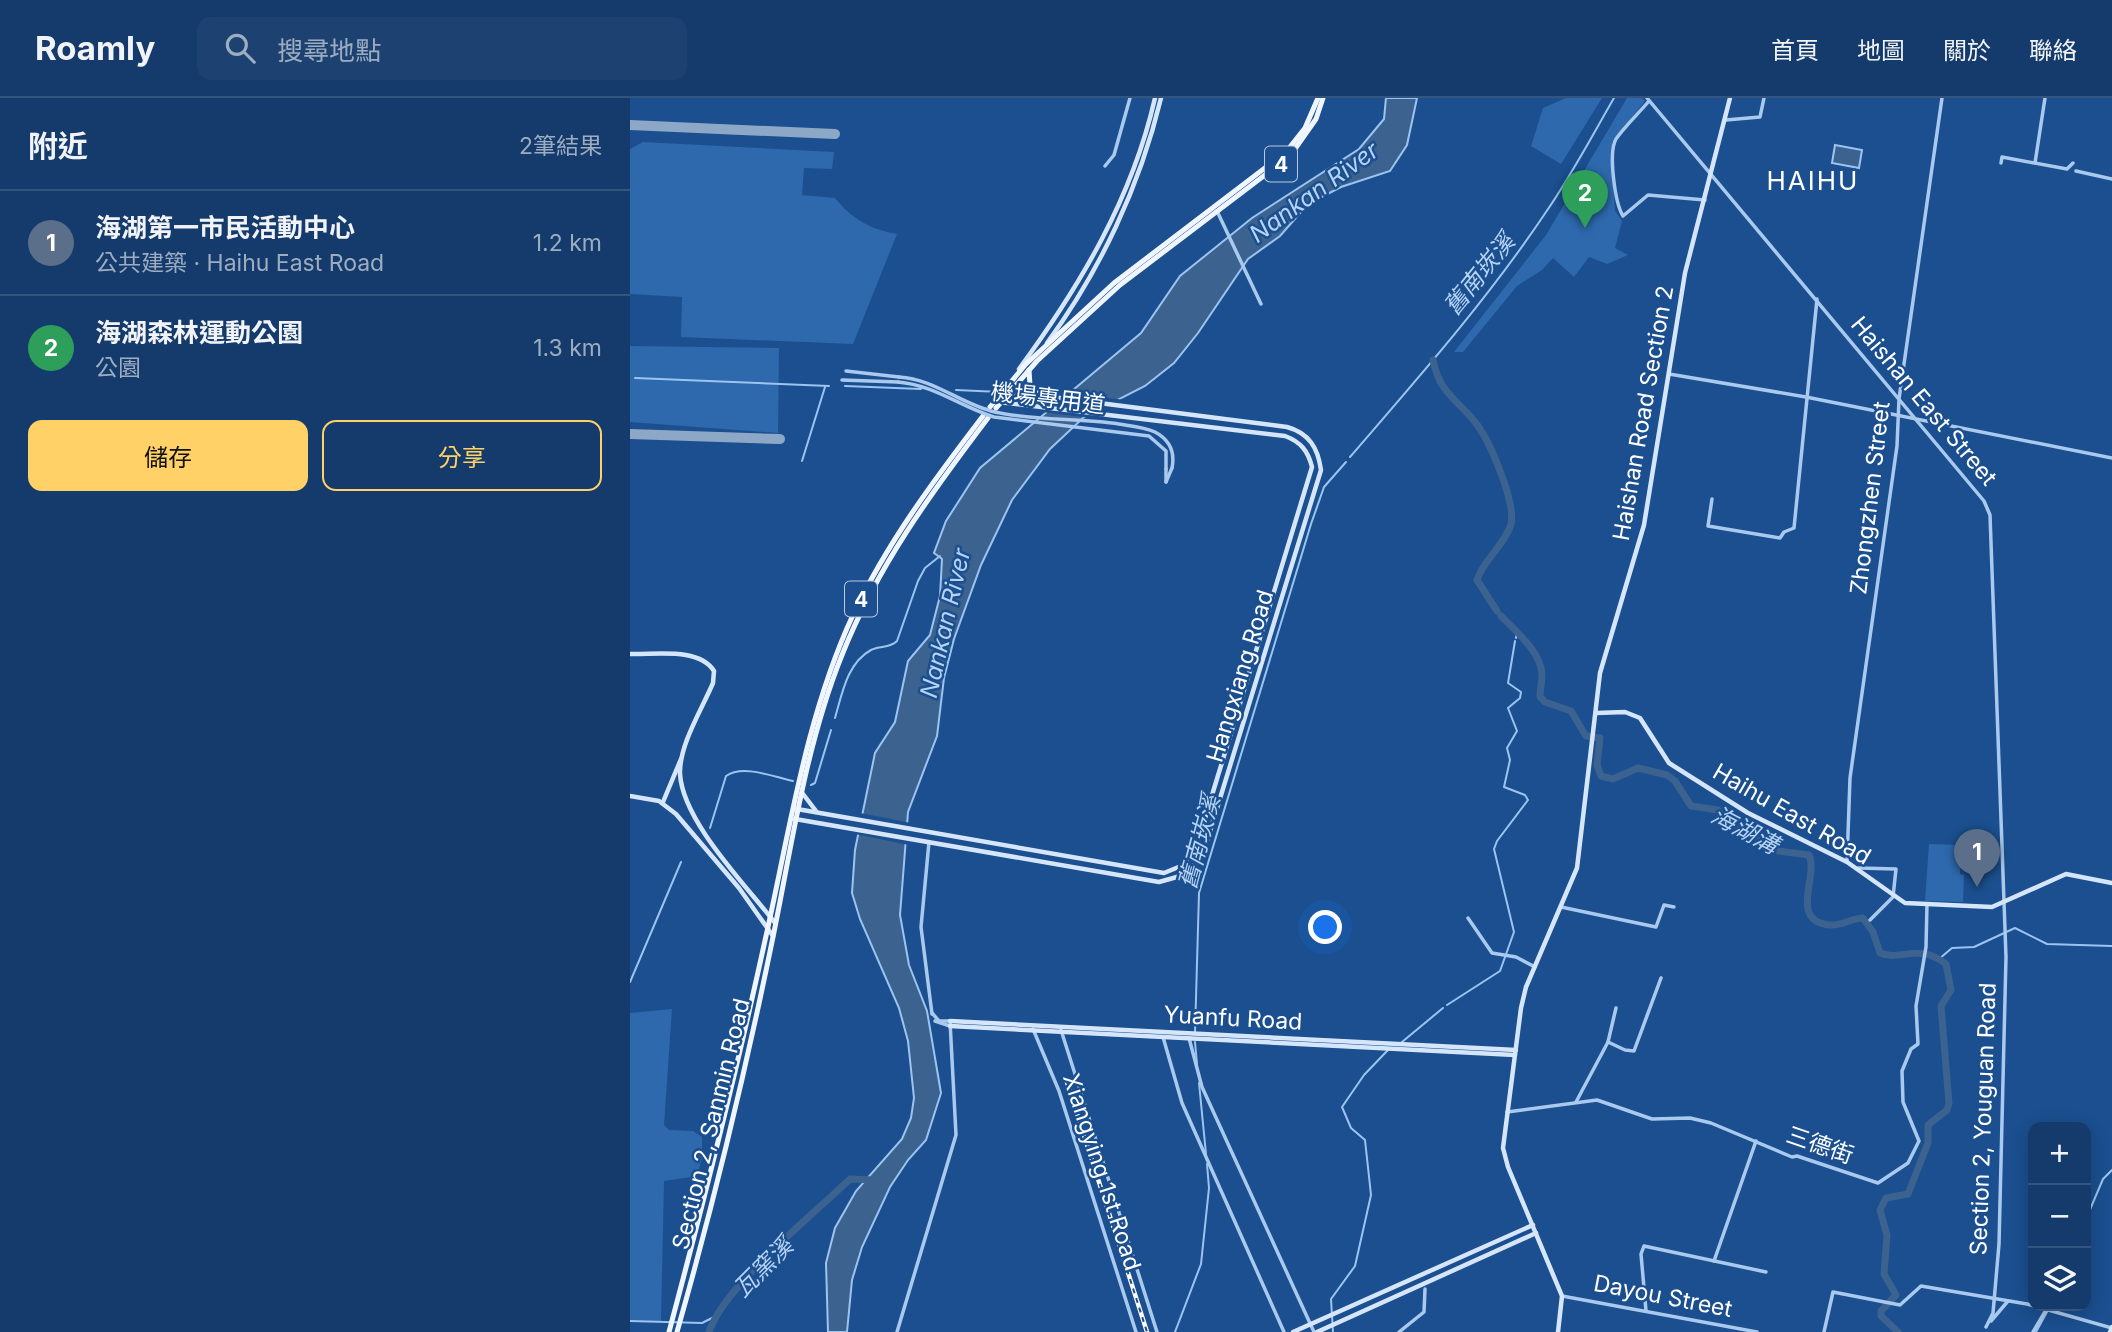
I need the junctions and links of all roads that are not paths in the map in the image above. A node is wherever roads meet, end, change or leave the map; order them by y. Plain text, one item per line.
1 (1130, 98) edge
2 (1155, 98) edge
3 (1161, 98) edge
4 (1321, 98) edge
5 (1730, 98) edge
6 (1764, 98) edge
7 (1942, 98) edge
8 (2045, 98) edge
9 (1648, 99) edge
10 (1726, 120) junction
11 (2001, 163) dead end
12 (2035, 163) junction
13 (2073, 163) dead end
14 (1105, 166) dead end
15 (2076, 171) dead end
16 (1713, 174) junction
17 (2112, 179) edge
18 (1706, 200) junction
19 (1217, 210) junction
20 (1817, 299) junction
21 (1261, 304) dead end
22 (1043, 347) junction
23 (1029, 369) junction
24 (845, 371) dead end
25 (1668, 374) junction
26 (842, 380) dead end
27 (899, 380) junction
28 (1006, 391) junction
29 (1049, 396) junction
30 (1805, 397) junction
31 (1899, 398) junction
32 (995, 405) joint
33 (1898, 415) junction
34 (1915, 418) junction
35 (2112, 458) edge
36 (1713, 499) dead end
37 (630, 654) edge
38 (1596, 713) junction
39 (684, 752) junction
40 (803, 794) junction
41 (630, 796) edge
42 (663, 802) junction
43 (796, 809) junction
44 (823, 814) junction
45 (794, 819) junction
46 (927, 842) junction
47 (1847, 862) junction
48 (1856, 868) junction
49 (2112, 883) edge
50 (1893, 897) junction
51 (1927, 904) junction
52 (2004, 904) junction
53 (1561, 907) junction
54 (1674, 907) dead end
55 (770, 917) junction
56 (1468, 918) dead end
57 (1870, 920) dead end
58 (775, 923) junction
59 (768, 930) junction
60 (773, 936) junction
61 (1535, 967) junction
62 (1661, 978) dead end
63 (1616, 1008) dead end
64 (950, 1023) junction
65 (1032, 1027) junction
66 (1060, 1028) junction
67 (1163, 1034) junction
68 (1188, 1035) junction
69 (1608, 1042) junction
70 (1515, 1053) junction
71 (1576, 1102) junction
72 (1507, 1112) junction
73 (1756, 1140) junction
74 (1533, 1225) junction
75 (1536, 1233) junction
76 (1714, 1261) junction
77 (1766, 1272) dead end
78 (1424, 1289) dead end
79 (1562, 1296) junction
80 (1993, 1299) junction
81 (2008, 1301) junction
82 (2028, 1305) edge
83 (1646, 1311) junction
84 (2045, 1311) edge
85 (2052, 1311) edge
86 (1310, 1325) junction
87 (1986, 1328) junction
88 (2111, 1329) edge
89 (669, 1332) edge
90 (677, 1332) edge
91 (897, 1332) edge
92 (1136, 1332) edge
93 (1157, 1332) edge
94 (1284, 1332) edge
95 (1293, 1332) edge
96 (1315, 1332) edge
97 (1399, 1332) edge
98 (1558, 1332) edge
99 (1756, 1332) edge
100 (1824, 1332) edge
101 (1982, 1332) edge
102 (2033, 1332) edge

1 - 14 street
2 - 28 street
3 - 22 street
4 - 19 main road, 4
4 - 22 main road, 4
5 - 10 street, Haishan Road Section 2
6 - 10 street
7 - 31 street, Zhongzhen Street
8 - 12 street
9 - 16 street, Haishan East Street
9 - 18 street
10 - 16 street, Haishan Road Section 2
11 - 12 street
12 - 13 street
15 - 17 street
16 - 18 street, Haishan Road Section 2
16 - 20 street, Haishan East Street
18 - 25 street, Haishan Road Section 2
19 - 21 street
19 - 23 main road, 4
20 - 30 street
20 - 31 street, Haishan East Street
22 - 28 main road, 4
23 - 28 main road, 4
23 - 29 main road
24 - 27 street
25 - 30 street
25 - 38 street, Haishan Road Section 2
26 - 27 street
27 - 27 street, 機場專用道, bridge
28 - 29 street, Hangxiang Road
28 - 32 main road, 4
29 - 46 street, Hangxiang Road
30 - 33 street
30 - 36 street
31 - 33 street, Zhongzhen Street
31 - 34 street, Haishan East Street
32 - 44 street, Hangxiang Road
33 - 34 street
33 - 47 street, Zhongzhen Street
34 - 35 street
34 - 52 street, Haishan East Street
37 - 39 street
38 - 47 street, Haihu East Road
38 - 53 street, Haishan Road Section 2
39 - 42 street
39 - 55 street
40 - 43 main road, 4
40 - 43 main road, 4
40 - 44 street
41 - 42 street
42 - 59 street
43 - 44 street, Hangxiang Road
43 - 45 main road, 4
45 - 46 street, Hangxiang Road
45 - 55 main road, 4
45 - 58 main road, 4
46 - 64 street
47 - 48 street, Haihu East Road
48 - 50 street, Haihu East Road
48 - 50 street
49 - 52 street, Haihu East Road
50 - 51 street, Haihu East Road
50 - 57 street
51 - 52 street, Haihu East Road
51 - 73 street, 三德街
52 - 80 street, Section 2, Youguan Road
53 - 54 street
53 - 61 street, Haishan Road Section 2
55 - 58 street
55 - 59 main road, 4
56 - 61 street
58 - 60 main road, Section 2, Sanmin Road / 4
59 - 60 street
59 - 89 main road, Section 2, Sanmin Road / 4
60 - 90 main road, Section 2, Sanmin Road / 4
61 - 70 street, Haishan Road Section 2
62 - 69 street
63 - 69 street
64 - 65 street, Yuanfu Road
64 - 91 street
65 - 66 street, Yuanfu Road
65 - 92 street, Xiangying 1st Road
66 - 67 street, Yuanfu Road
66 - 93 street, Xiangying 1st Road
67 - 68 street, Yuanfu Road
67 - 94 street
68 - 70 street, Yuanfu Road
68 - 86 street
69 - 71 street
70 - 72 street, Haishan Road Section 2
71 - 72 street, 三德街
71 - 73 street, 三德街
72 - 74 street, Haishan Road Section 2
73 - 76 street
74 - 75 street, Haishan Road Section 2
74 - 86 street
75 - 79 street, Haishan Road Section 2
75 - 96 street
76 - 77 street
76 - 83 street
78 - 97 street
79 - 83 street, Dayou Street
79 - 98 street
80 - 81 street
80 - 87 street, Section 2, Youguan Road
80 - 100 street
81 - 82 street
81 - 87 street
83 - 99 street, Dayou Street
84 - 102 street
85 - 88 street
86 - 95 street
86 - 96 street
87 - 101 street

